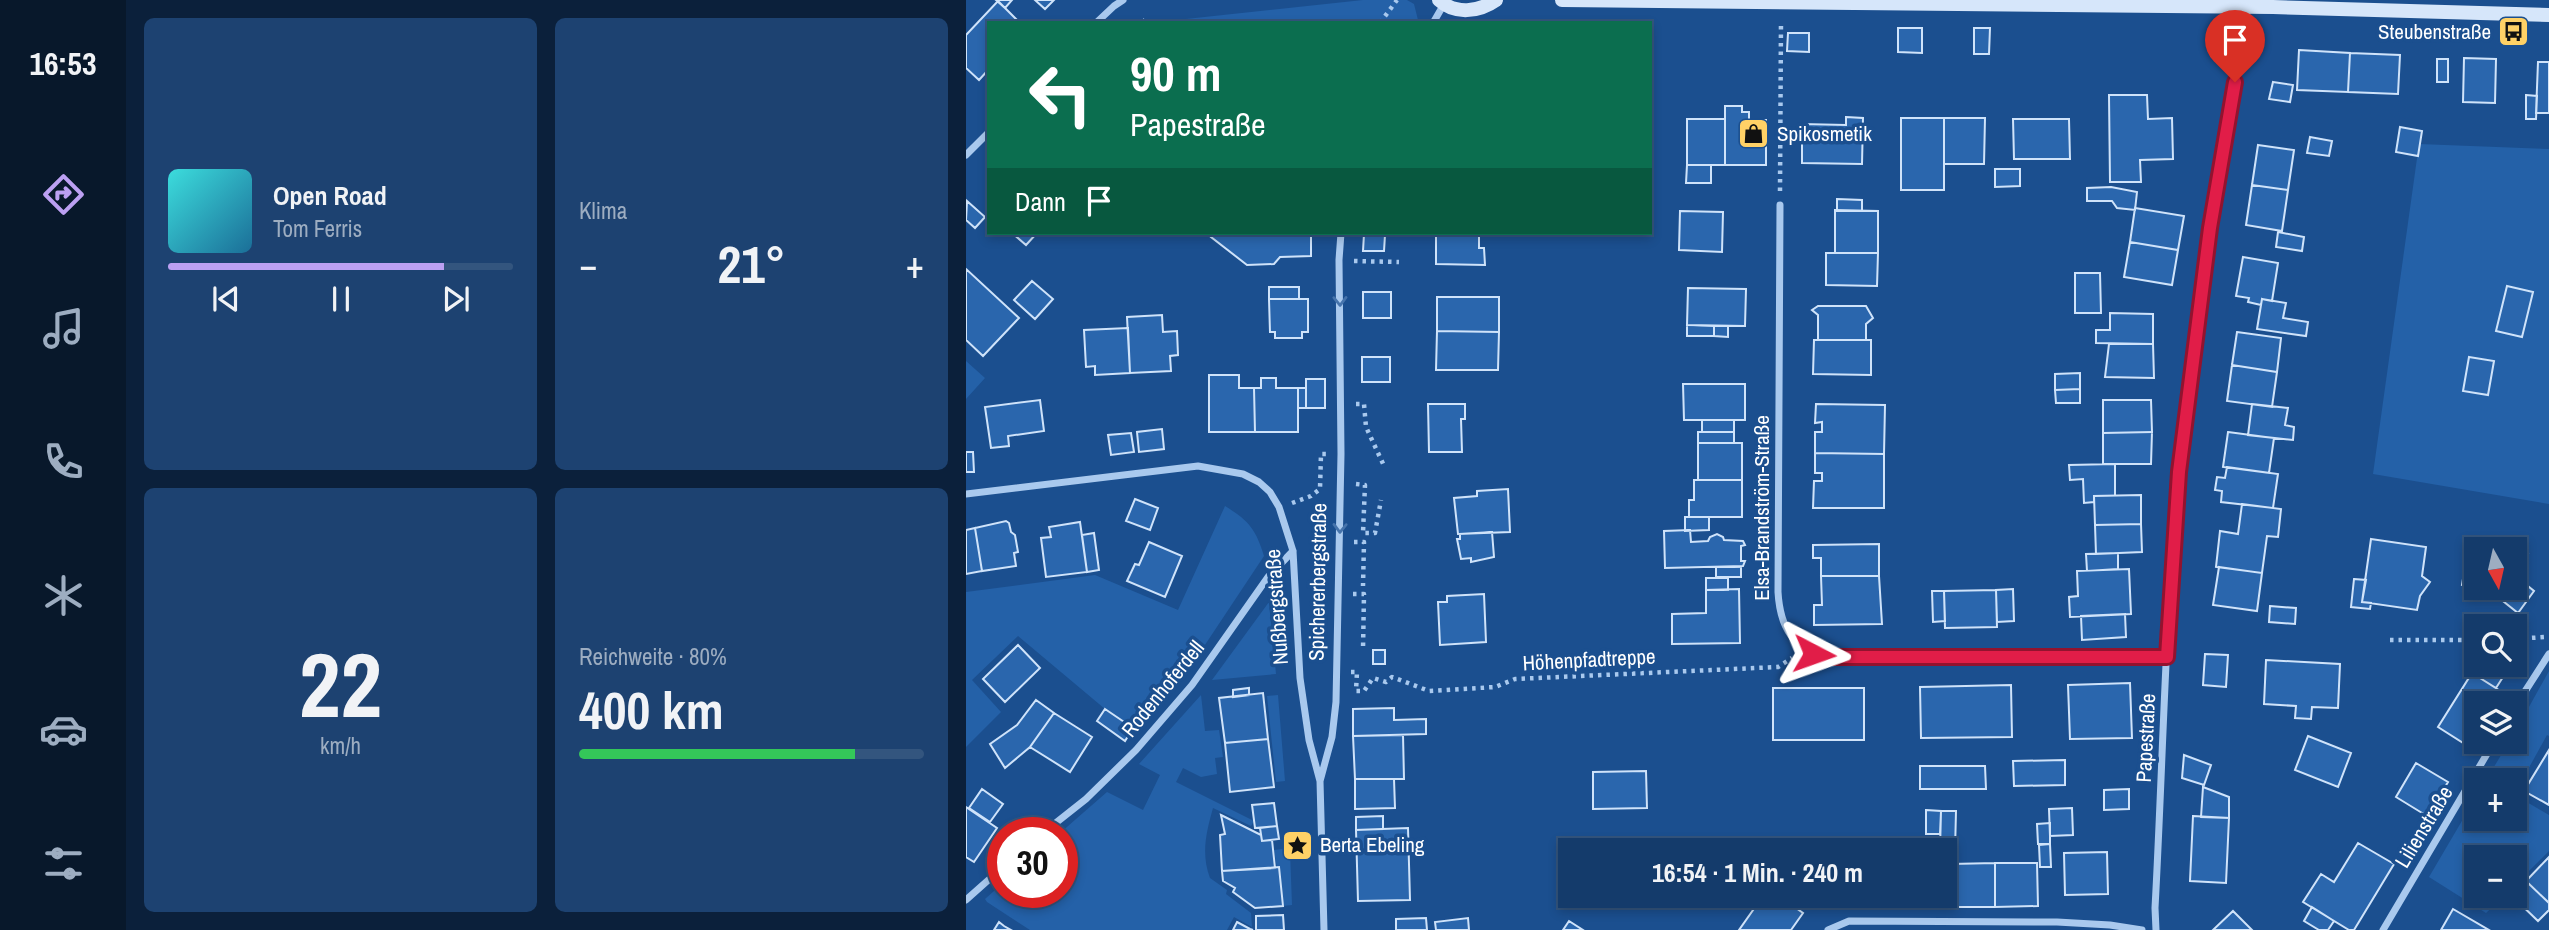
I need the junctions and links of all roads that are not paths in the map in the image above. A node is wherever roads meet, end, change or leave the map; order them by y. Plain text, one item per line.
1 (1123, 0) edge
2 (1496, 0) edge
3 (1562, 0) edge
4 (1441, 2) edge
5 (2273, 4) edge
6 (2248, 7) junction
7 (2549, 15) edge
8 (1098, 21) edge
9 (1434, 21) edge
10 (987, 134) edge
11 (966, 156) edge
12 (1780, 205) road end
13 (1341, 235) edge
14 (966, 494) edge
15 (1293, 551) junction
16 (2548, 655) edge
17 (2167, 657) junction
18 (2525, 691) edge
19 (2487, 754) edge
20 (1320, 781) junction
21 (1063, 817) edge
22 (987, 881) edge
23 (966, 900) edge
24 (1324, 930) edge
25 (1828, 930) edge
26 (2142, 930) edge
27 (2156, 930) edge
28 (2384, 930) edge

1 - 8 street
2 - 4 street
3 - 6 street
4 - 9 street
5 - 6 street
5 - 7 street
6 - 17 street, Papestraße
10 - 11 street
12 - 17 street, Elsa-Brandström-Straße
13 -> 20 street, Spichererbergstraße
14 - 15 street, Nußbergstraße
15 - 20 street, Nußbergstraße
15 - 21 street, Rodenhoferdell
16 - 18 street
17 - 27 street, Papestraße
19 - 28 street, Lilienstraße
20 - 24 street, Spichererbergstraße
22 - 23 street
25 - 26 street

